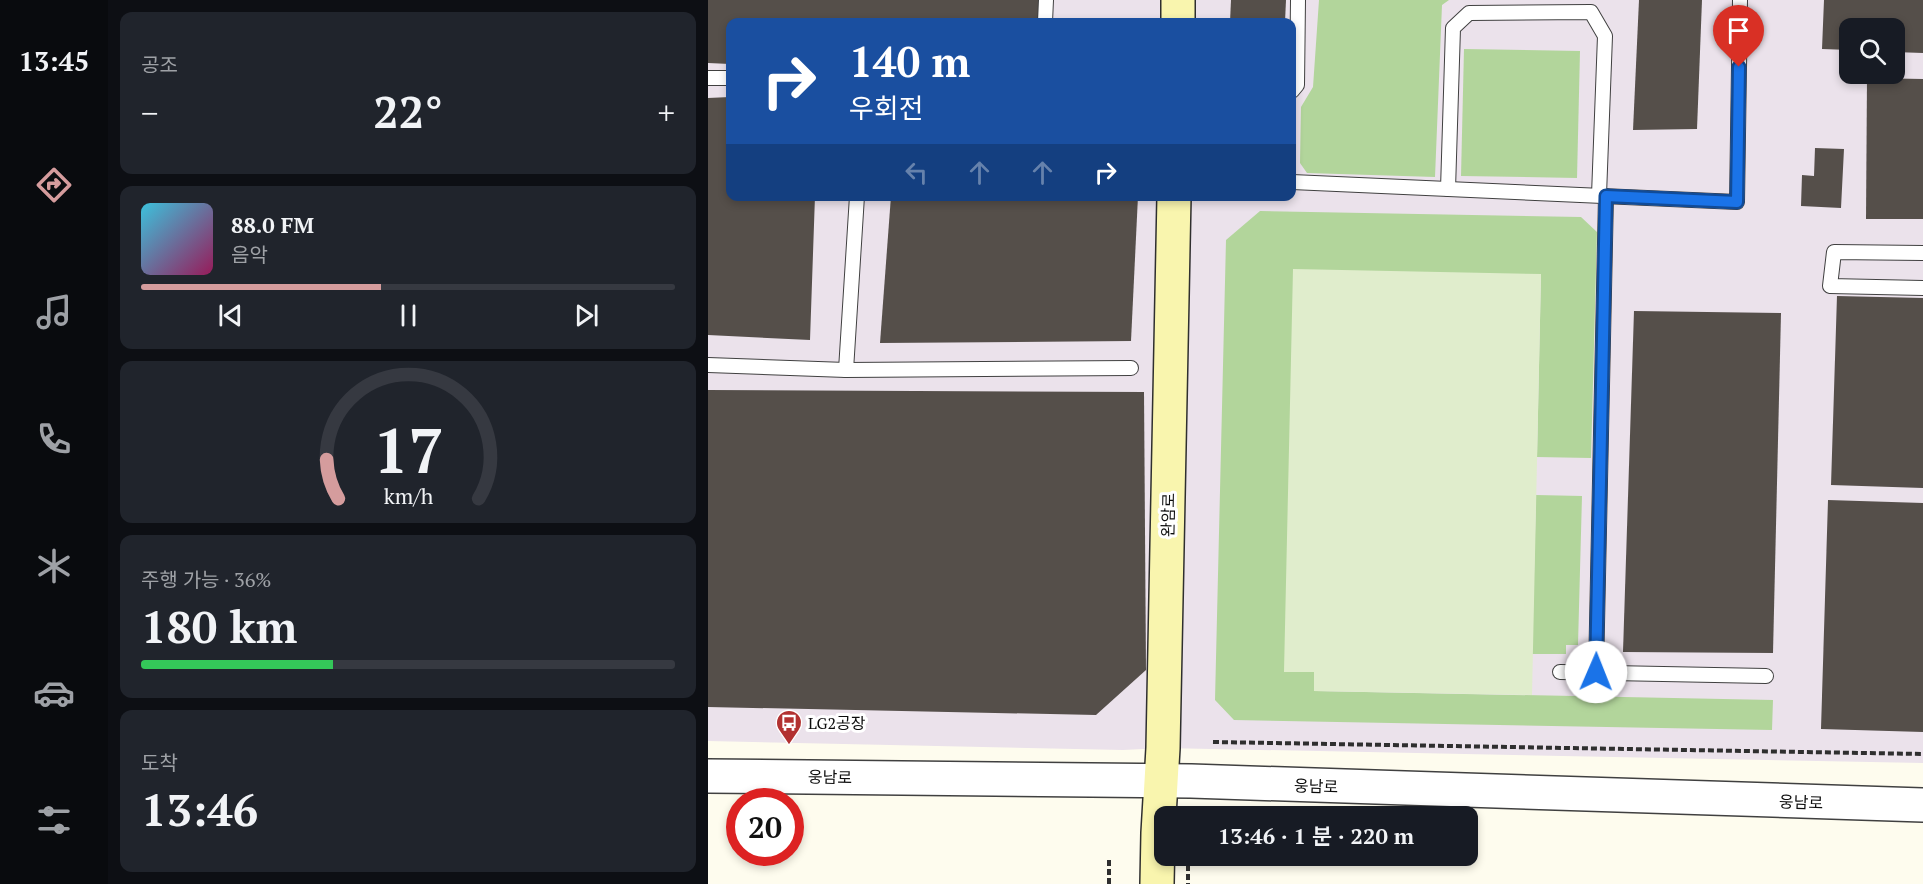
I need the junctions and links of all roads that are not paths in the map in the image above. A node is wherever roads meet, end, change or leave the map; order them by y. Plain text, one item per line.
1 (1046, 0) edge
2 (1178, 0) edge
3 (1298, 0) edge
4 (1740, 0) edge
5 (1045, 18) edge
6 (1178, 18) edge
7 (708, 78) edge
8 (726, 78) edge
9 (1296, 86) edge
10 (1296, 182) edge
11 (1448, 189) junction
12 (1602, 196) junction
13 (857, 201) edge
14 (1174, 201) edge
15 (1923, 253) edge
16 (1923, 288) edge
17 (708, 365) edge
18 (1131, 368) dead end
19 (846, 370) junction
20 (1560, 672) dead end
21 (1596, 672) junction
22 (1766, 676) dead end
23 (708, 776) edge
24 (1161, 781) junction
25 (1923, 805) edge
26 (1157, 884) edge

1 - 5 lane
2 - 6 main road
3 - 9 lane
4 - 12 lane
7 - 8 lane
10 - 11 lane
11 - 12 lane
11 - 12 lane
12 - 21 lane
13 - 19 lane
14 - 24 main road, 완암로
15 - 16 lane
17 - 19 lane
18 - 19 lane
20 - 21 lane
21 - 22 lane
23 - 24 street, 웅남로
24 - 25 street, 웅남로
24 - 26 main road, 완암로

